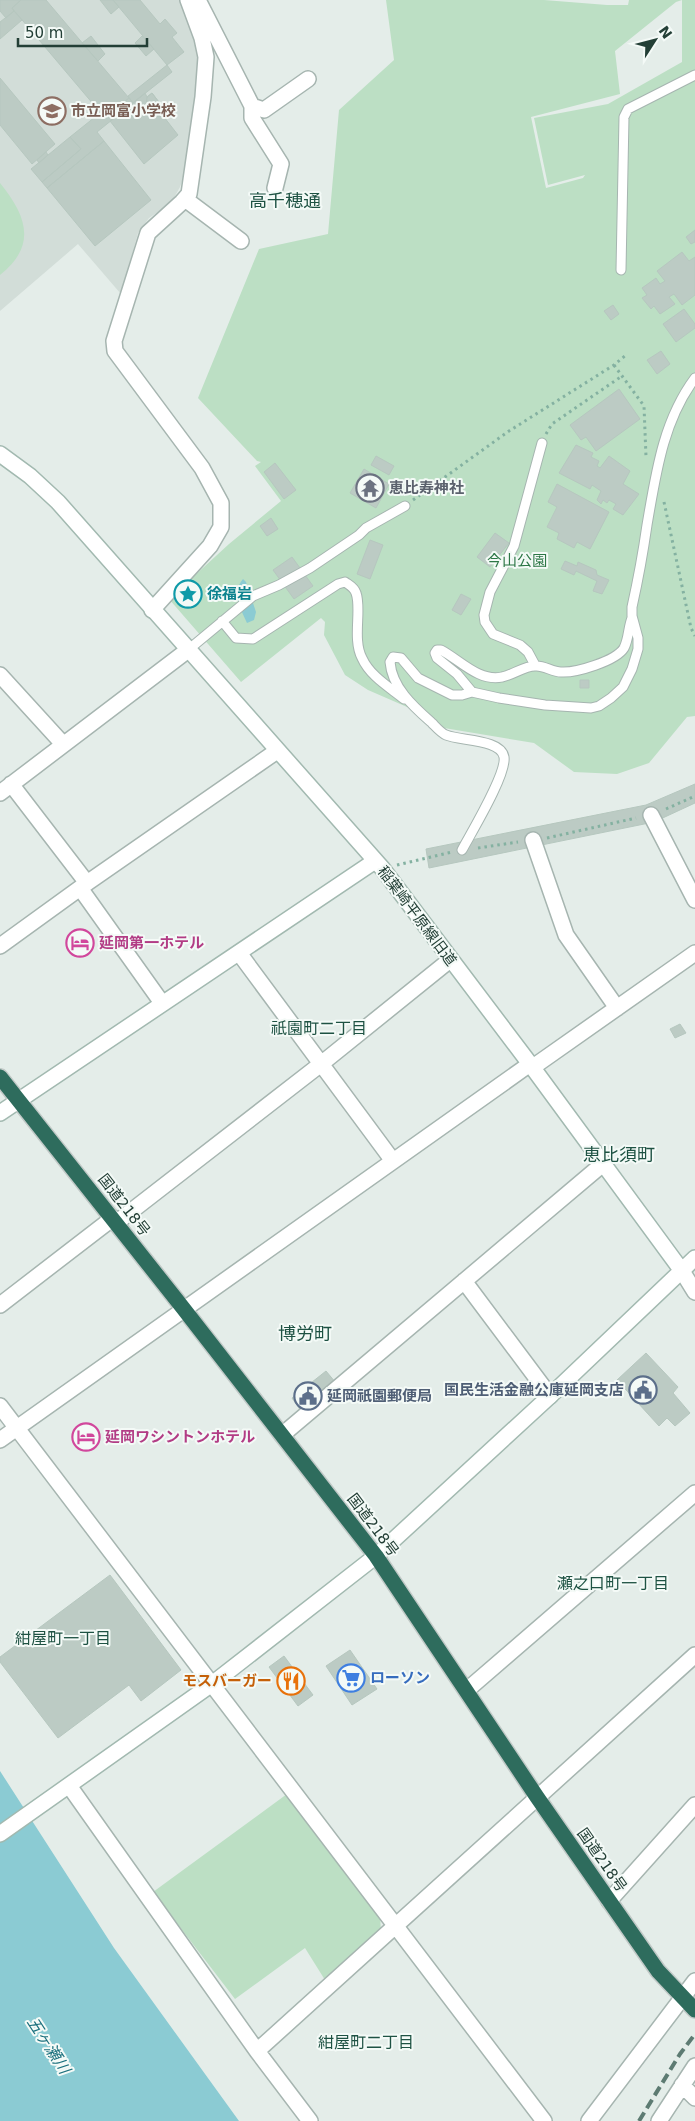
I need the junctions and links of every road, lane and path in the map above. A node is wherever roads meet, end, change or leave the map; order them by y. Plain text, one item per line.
1 (188, 0) edge
2 (198, 0) edge
3 (695, 75) edge
4 (308, 79) dead end
5 (252, 106) junction
6 (275, 188) dead end
7 (185, 199) junction
8 (241, 241) dead end
9 (621, 270) dead end
10 (626, 355) dead end
11 (614, 365) junction
12 (622, 376) junction
13 (695, 378) edge
14 (542, 443) joint
15 (0, 454) edge
16 (655, 481) junction
17 (404, 506) joint
18 (152, 610) junction
19 (632, 616) junction
20 (222, 621) junction
21 (695, 636) edge
22 (188, 650) junction
23 (535, 665) junction
24 (0, 675) edge
25 (472, 692) junction
26 (408, 702) junction
27 (62, 744) junction
28 (277, 751) junction
29 (6, 788) edge
30 (651, 815) dead end
31 (533, 840) dead end
32 (462, 850) dead end
33 (375, 861) junction
34 (84, 885) junction
35 (695, 900) edge
36 (0, 946) edge
37 (239, 953) junction
38 (695, 953) edge
39 (450, 960) junction
40 (162, 1003) junction
41 (618, 1008) junction
42 (321, 1064) junction
43 (531, 1066) junction
44 (0, 1076) edge
45 (19, 1100) junction
46 (0, 1113) edge
47 (393, 1161) junction
48 (604, 1163) junction
49 (115, 1221) junction
50 (695, 1258) edge
51 (682, 1271) junction
52 (464, 1281) junction
53 (695, 1292) edge
54 (0, 1305) edge
55 (183, 1308) junction
56 (550, 1396) junction
57 (0, 1406) edge
58 (16, 1428) junction
59 (282, 1435) junction
60 (0, 1440) edge
61 (695, 1493) edge
62 (376, 1556) junction
63 (695, 1654) edge
64 (212, 1684) junction
65 (467, 1690) junction
66 (66, 1789) junction
67 (538, 1797) junction
68 (695, 1805) edge
69 (0, 1834) edge
70 (609, 1901) junction
71 (395, 1926) junction
72 (695, 1981) edge
73 (682, 1999) junction
74 (695, 2010) edge
75 (257, 2051) junction
76 (695, 2066) edge
77 (682, 2085) junction
78 (695, 2098) edge
79 (310, 2121) edge
80 (544, 2121) edge
81 (589, 2121) edge
82 (659, 2121) edge

1 - 7 street
2 - 5 street
3 - 9 lane
4 - 5 street
5 - 6 street
7 - 8 street
7 - 18 street
10 - 11 path
11 - 12 path
11 - 17 path
12 - 14 path
12 - 16 path
13 - 16 lane
14 - 23 lane
15 - 18 street
16 - 19 lane
16 - 21 path
17 - 20 lane
18 - 22 street
19 - 23 lane
19 - 25 lane
20 - 22 lane
20 - 26 lane
22 - 27 street
22 - 28 street
23 - 25 lane
24 - 27 street
25 - 26 lane
26 - 32 lane
27 - 29 street
28 - 33 street
28 - 34 street
29 - 34 street
30 - 35 street
31 - 41 street
33 - 37 street, 稲葉崎平原線旧道
33 - 39 street, 稲葉崎平原線旧道
34 - 36 street
34 - 40 street
37 - 40 street, 稲葉崎平原線旧道
37 - 42 street
38 - 41 street
39 - 42 street
39 - 43 street, 稲葉崎平原線旧道
40 - 45 street, 稲葉崎平原線旧道
41 - 43 street
42 - 47 street
42 - 49 street
43 - 47 street
43 - 48 street, 稲葉崎平原線旧道
44 - 45 highway, 国道218号
45 - 46 street, 稲葉崎平原線旧道
45 - 49 highway, 国道218号
47 - 55 street
48 - 51 street, 稲葉崎平原線旧道
48 - 52 street
49 - 54 street
49 - 55 highway, 国道218号
50 - 51 street
51 - 53 street, 稲葉崎平原線旧道
51 - 56 street
52 - 56 street
52 - 59 street
55 - 58 street
55 - 59 highway, 国道218号
56 - 62 street
57 - 58 street
58 - 60 street
58 - 64 street
59 - 62 highway, 国道218号
61 - 65 street
62 - 64 street
62 - 65 highway, 国道218号
63 - 67 street
64 - 66 street
64 - 71 street
65 - 67 highway, 国道218号
66 - 69 street
66 - 75 street
67 - 70 highway, 国道218号
67 - 71 street
68 - 70 street
70 - 73 highway, 国道218号
71 - 75 street
71 - 80 street
72 - 73 street
73 - 74 highway, 国道218号
73 - 81 street
75 - 79 street
76 - 77 street
77 - 78 street
77 - 82 street

